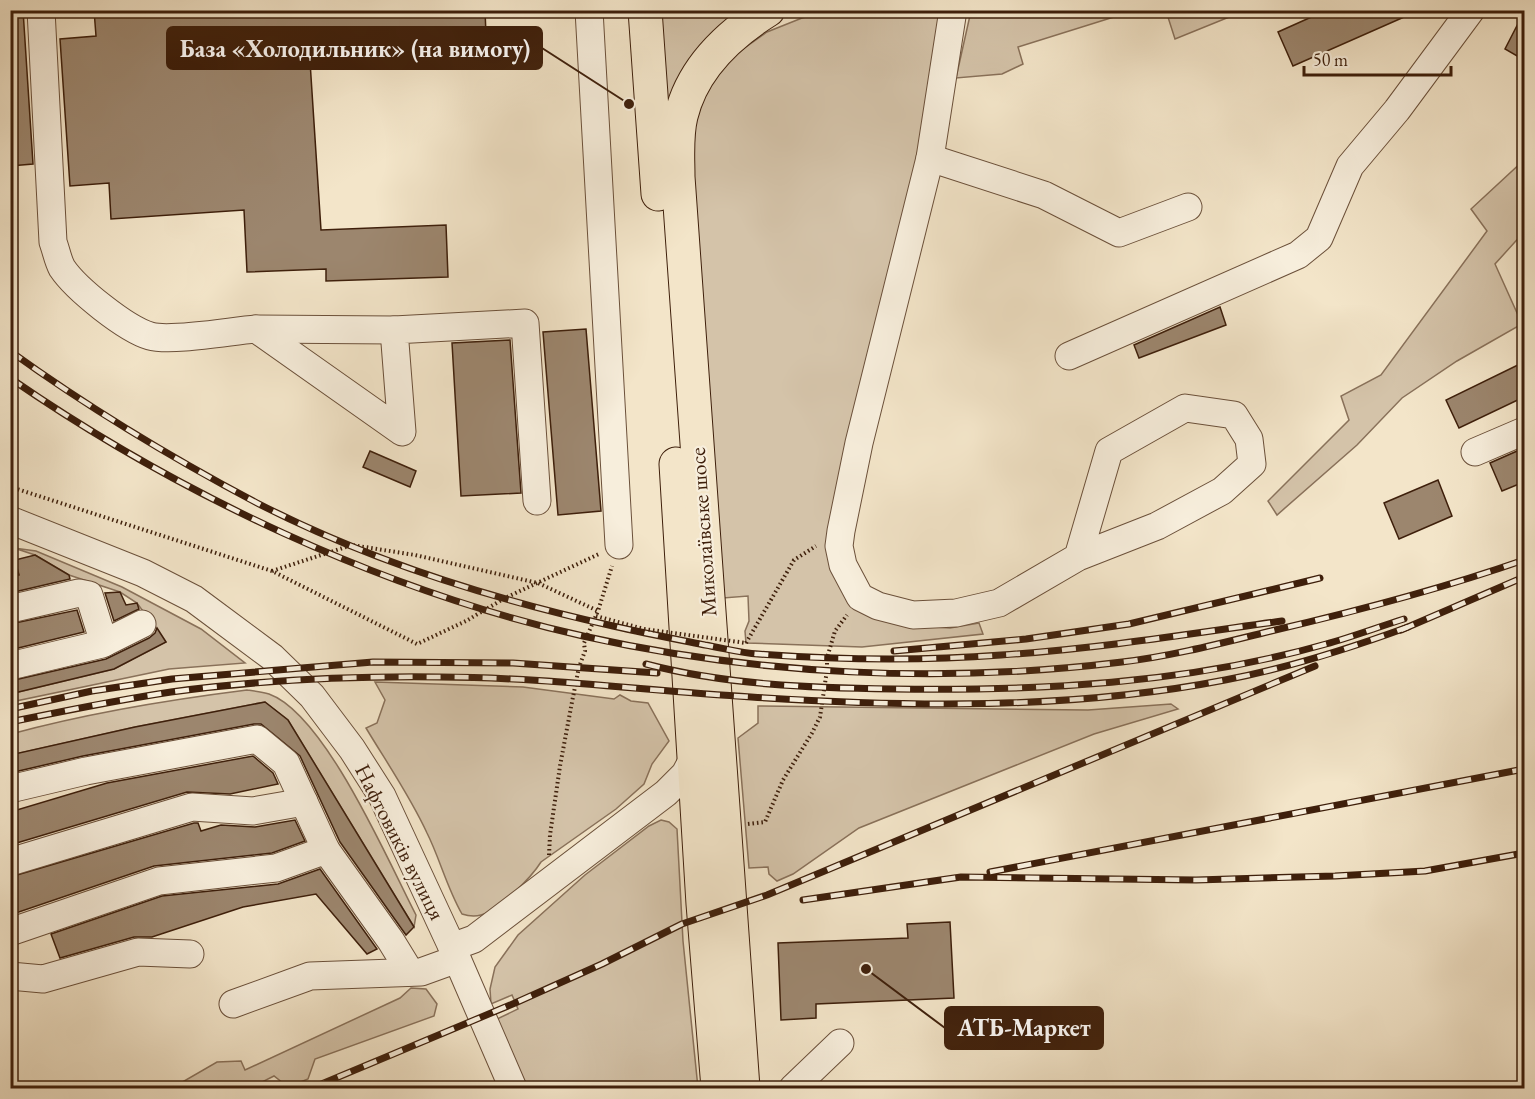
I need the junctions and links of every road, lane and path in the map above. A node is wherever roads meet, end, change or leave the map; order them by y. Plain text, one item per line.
1 (41, 10) edge
2 (589, 10) edge
3 (645, 10) edge
4 (768, 10) edge
5 (953, 10) edge
6 (1471, 10) edge
7 (930, 158) junction
8 (1188, 207) dead end
9 (256, 328) junction
10 (394, 330) junction
11 (1069, 356) dead end
12 (1524, 431) edge
13 (1475, 452) dead end
14 (10, 485) edge
15 (537, 501) dead end
16 (10, 520) edge
17 (841, 531) junction
18 (619, 545) junction
19 (1078, 557) junction
20 (272, 571) junction
21 (538, 583) junction
22 (860, 597) junction
23 (10, 609) edge
24 (598, 610) junction
25 (596, 616) junction
26 (142, 624) dead end
27 (104, 643) junction
28 (10, 666) edge
29 (694, 757) junction
30 (10, 789) edge
31 (304, 802) junction
32 (765, 822) dead end
33 (326, 850) junction
34 (10, 862) edge
35 (548, 884) junction
36 (10, 932) edge
37 (454, 953) junction
38 (190, 954) dead end
39 (410, 972) junction
40 (10, 976) edge
41 (233, 1004) dead end
42 (840, 1043) dead end
43 (513, 1089) edge
44 (717, 1089) edge
45 (743, 1089) edge
46 (793, 1089) edge

1 - 9 street
2 - 18 street
3 - 29 main road, Миколаївське шосе
4 - 45 main road, Миколаївське шосе
5 - 7 street
6 - 11 street
7 - 8 street
7 - 17 street
9 - 10 street
9 - 10 street
10 - 15 street
12 - 13 street
14 - 20 path
16 - 37 street, Нафтовиків вулиця
17 - 22 street
17 - 25 path, bridge
18 - 21 path
18 - 24 path
19 - 19 street
19 - 22 street
20 - 21 path
20 - 21 path
21 - 24 path
22 - 32 path
23 - 27 street
24 - 25 path
25 - 35 path
26 - 27 street
27 - 28 street
29 - 35 street
29 - 44 main road, Миколаївське шосе
30 - 31 street
31 - 33 street
31 - 34 street
33 - 36 street
33 - 39 street
35 - 37 street
37 - 39 street
37 - 43 street, Нафтовиків вулиця
38 - 40 street
39 - 41 street
42 - 46 street

